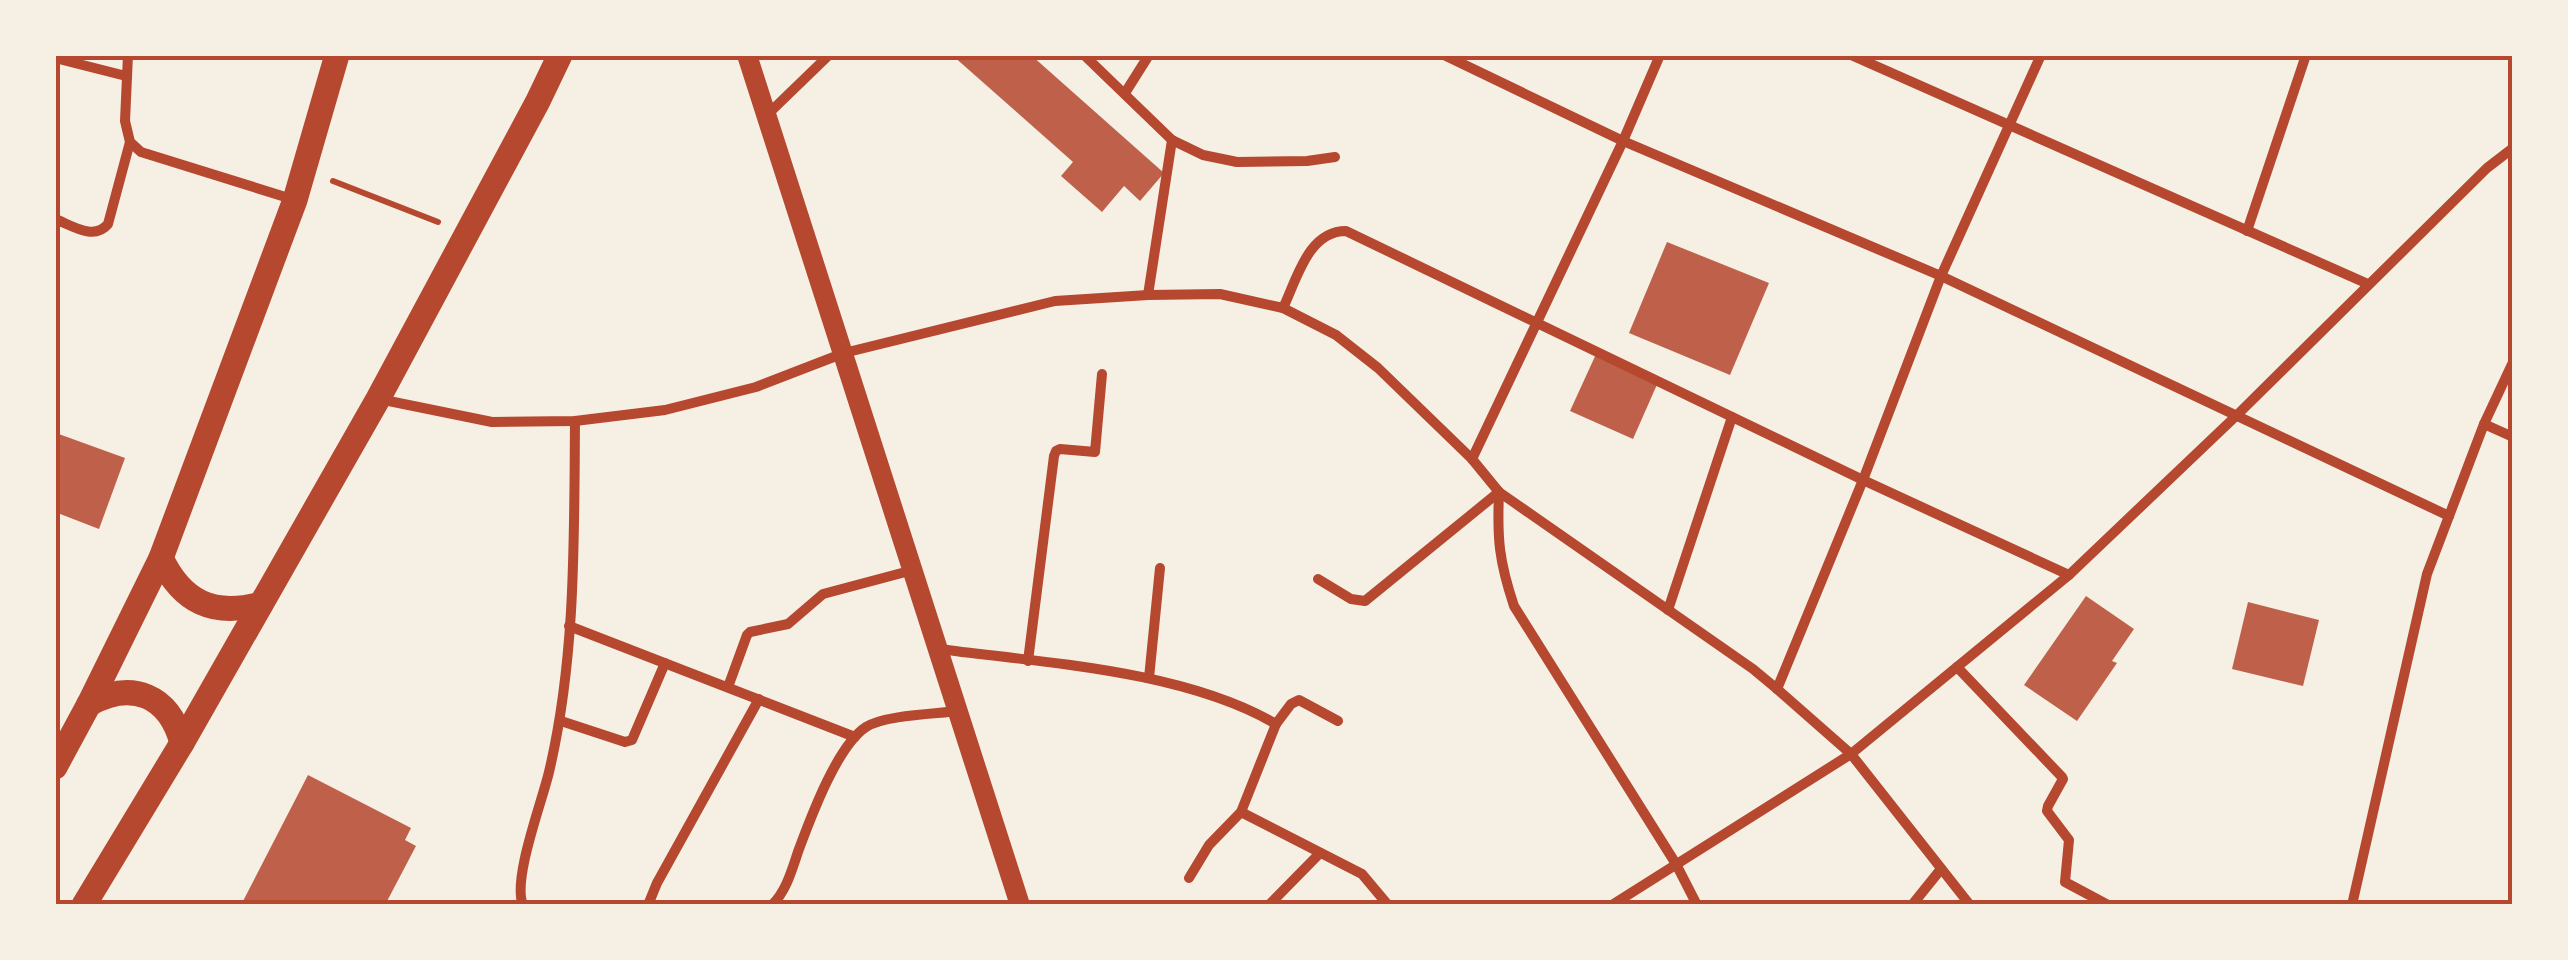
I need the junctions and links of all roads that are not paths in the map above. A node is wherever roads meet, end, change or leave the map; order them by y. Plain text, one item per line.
1 (128, 55) edge
2 (337, 55) edge
3 (560, 55) edge
4 (747, 55) edge
5 (829, 55) edge
6 (1084, 55) edge
7 (1149, 55) edge
8 (1444, 55) edge
9 (1660, 55) edge
10 (1850, 55) edge
11 (2041, 55) edge
12 (2306, 55) edge
13 (55, 58) edge
14 (126, 76) junction
15 (1125, 93) junction
16 (768, 114) junction
17 (2009, 125) junction
18 (1172, 140) junction
19 (1623, 141) junction
20 (130, 142) junction
21 (2513, 148) edge
22 (1335, 157) dead end
23 (295, 200) junction
24 (55, 220) edge
25 (2246, 230) junction
26 (1941, 276) junction
27 (2368, 284) junction
28 (1148, 295) junction
29 (1283, 308) junction
30 (1537, 322) junction
31 (844, 353) junction
32 (2513, 362) edge
33 (1102, 374) dead end
34 (378, 399) junction
35 (2236, 416) junction
36 (1732, 417) junction
37 (575, 421) junction
38 (2484, 424) junction
39 (2513, 437) edge
40 (1472, 459) junction
41 (1862, 480) junction
42 (1498, 492) junction
43 (2449, 516) junction
44 (161, 558) junction
45 (1160, 568) dead end
46 (913, 570) junction
47 (2069, 576) junction
48 (1318, 580) dead end
49 (261, 604) junction
50 (1668, 610) junction
51 (569, 626) junction
52 (938, 648) junction
53 (1028, 661) junction
54 (665, 663) junction
55 (1956, 667) junction
56 (1149, 678) junction
57 (728, 688) junction
58 (1776, 689) junction
59 (759, 699) junction
60 (89, 704) junction
61 (958, 712) junction
62 (562, 721) junction
63 (1338, 721) dead end
64 (1276, 724) junction
65 (855, 737) junction
66 (182, 743) junction
67 (1851, 754) junction
68 (55, 768) edge
69 (1242, 812) junction
70 (1320, 853) junction
71 (1676, 864) junction
72 (1941, 869) junction
73 (1189, 878) dead end
74 (84, 905) edge
75 (523, 905) edge
76 (648, 905) edge
77 (772, 905) edge
78 (1020, 905) edge
79 (1269, 905) edge
80 (1388, 905) edge
81 (1612, 905) edge
82 (1698, 905) edge
83 (1912, 905) edge
84 (1970, 905) edge
85 (2108, 905) edge
86 (2352, 905) edge

1 - 14 street
2 - 23 main road
3 - 34 main road
4 - 16 main road
5 - 16 street
6 - 15 street
7 - 15 street
8 - 19 street
9 - 19 street
10 - 17 street
11 - 17 street
12 - 25 street
13 - 14 street
14 - 20 street
15 - 18 street
16 - 31 main road
17 - 25 street
17 - 26 street
18 - 22 street
18 - 28 street
19 - 26 street
19 - 30 street
20 - 23 street
20 - 24 street
21 - 27 street
23 - 44 main road
25 - 27 street
26 - 35 street
26 - 41 street
27 - 35 street
28 - 29 street
28 - 31 street
29 - 30 street
29 - 40 street
30 - 36 street
30 - 40 street
31 - 37 street
31 - 46 main road
32 - 38 street
33 - 53 street
34 - 37 street
34 - 49 main road
35 - 43 street
35 - 47 street
36 - 41 street
36 - 50 street
37 - 51 street
38 - 39 street
38 - 43 street
40 - 42 street
41 - 47 street
41 - 58 street
42 - 48 street
42 - 50 street
42 - 71 street
43 - 86 street
44 - 49 main road
44 - 60 main road
45 - 56 street
46 - 52 main road
46 - 57 street
47 - 55 street
49 - 66 main road
50 - 58 street
51 - 54 street
51 - 62 street
52 - 53 street
52 - 61 main road
53 - 56 street
54 - 57 street
54 - 62 street
55 - 67 street
55 - 85 street
56 - 64 street
57 - 59 street
58 - 67 street
59 - 65 street
59 - 76 street
60 - 66 main road
60 - 68 main road
61 - 65 street
61 - 78 main road
62 - 75 street
63 - 64 street
64 - 69 street
65 - 77 street
66 - 74 main road
67 - 71 street
67 - 72 street
69 - 70 street
69 - 73 street
70 - 79 street
70 - 80 street
71 - 81 street
71 - 82 street
72 - 83 street
72 - 84 street

